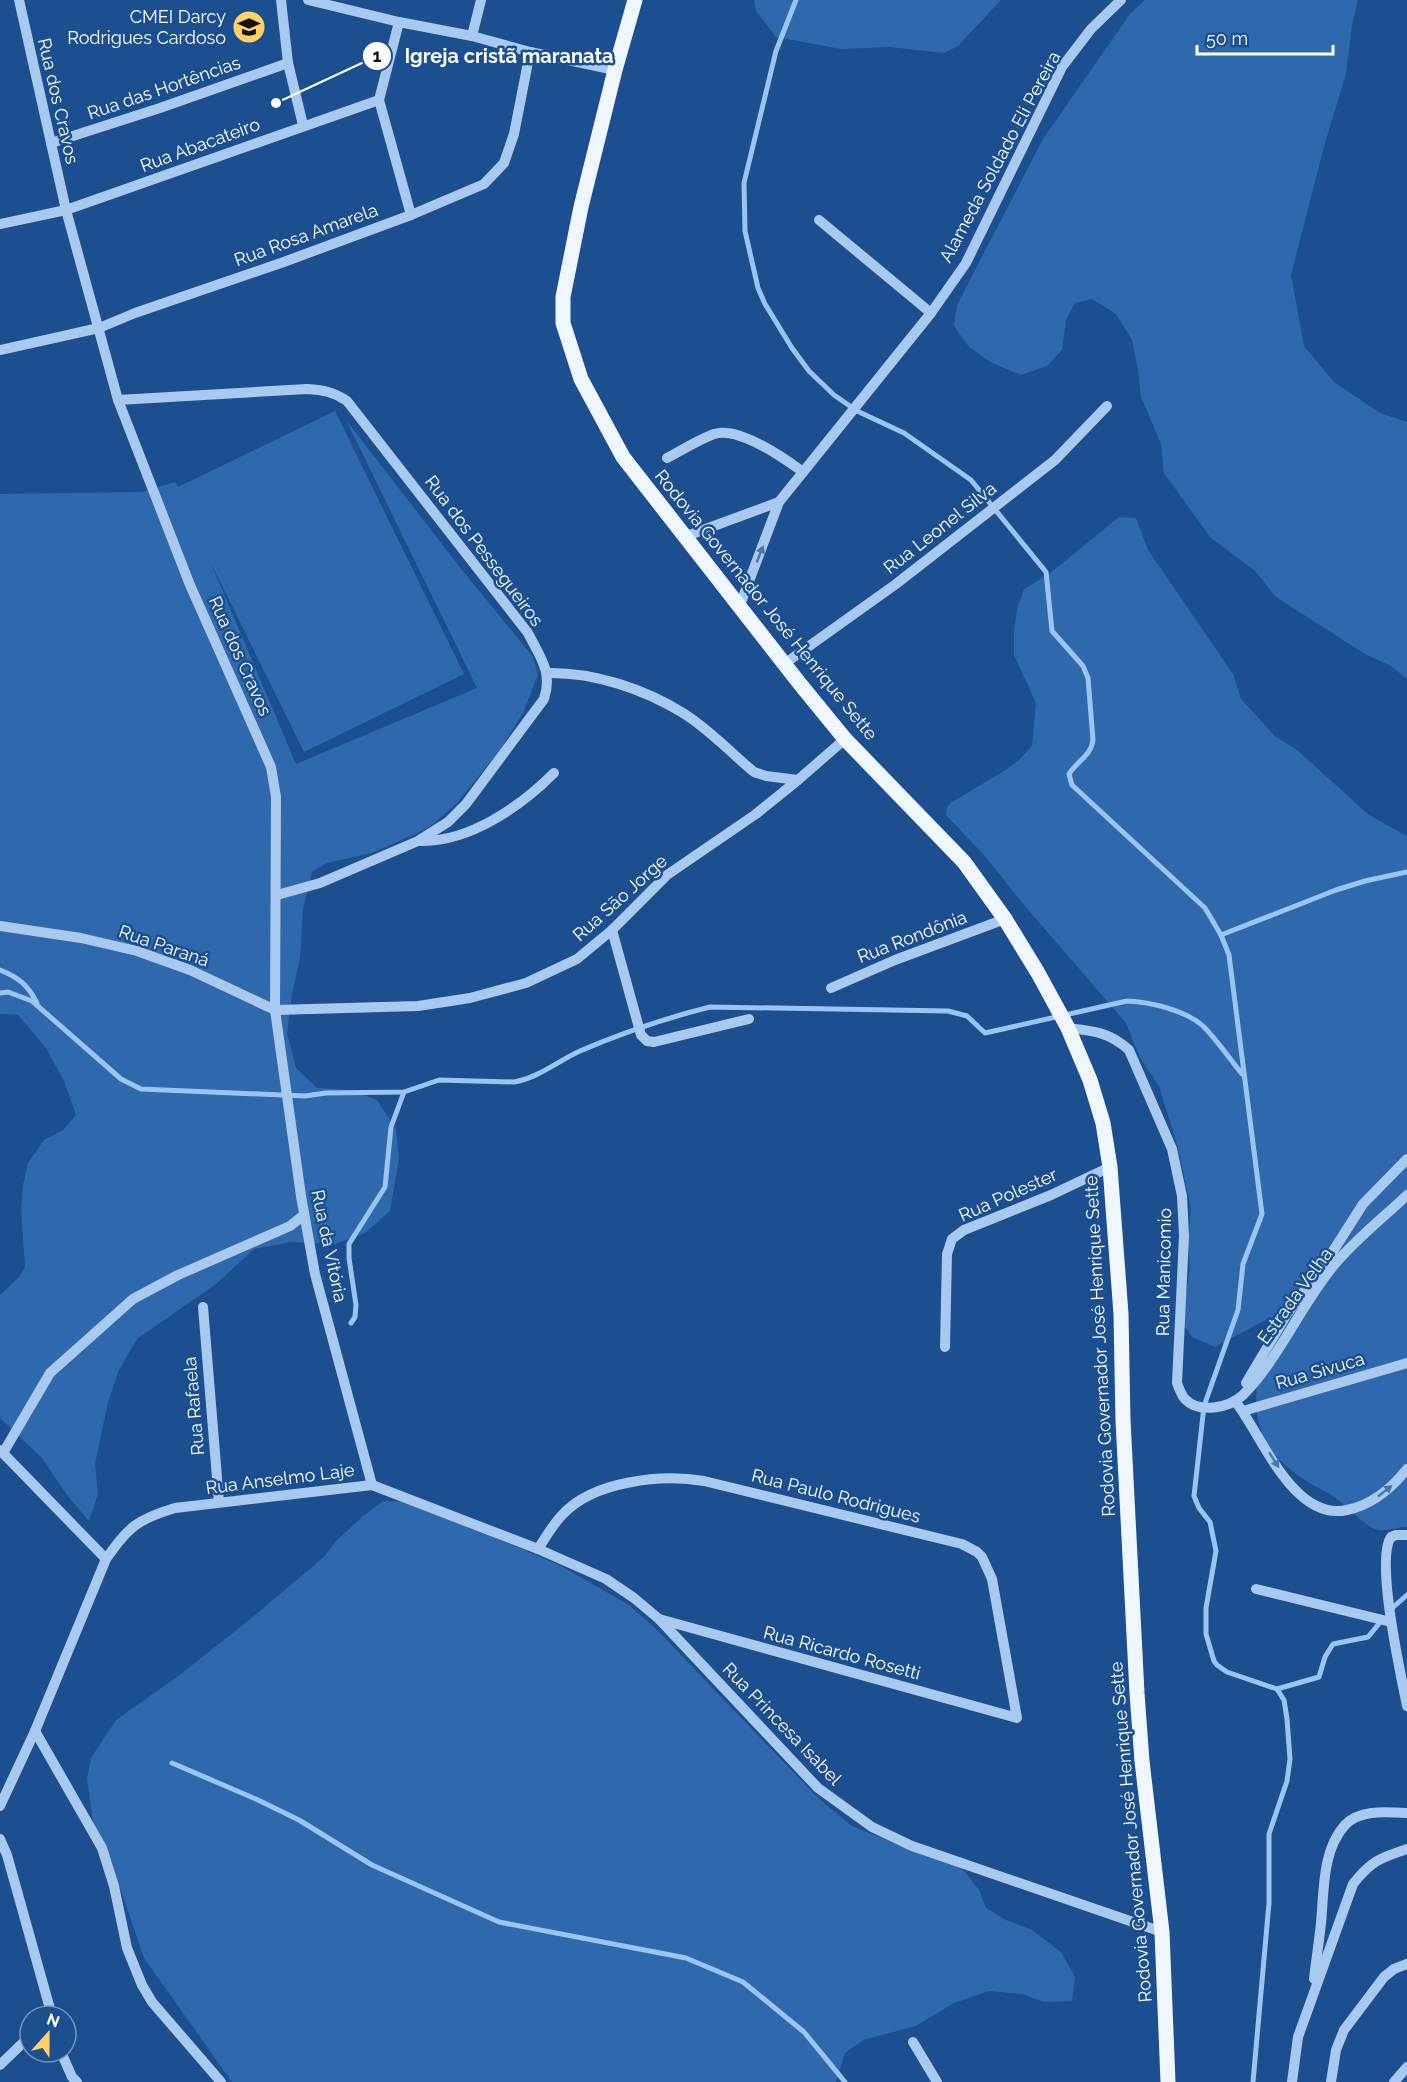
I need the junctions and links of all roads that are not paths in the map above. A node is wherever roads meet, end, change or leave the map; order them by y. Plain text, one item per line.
1 (19, 0) edge
2 (281, 0) edge
3 (308, 0) edge
4 (481, 0) edge
5 (635, 0) edge
6 (1121, 0) edge
7 (349, 4) edge
8 (399, 22) junction
9 (472, 36) junction
10 (530, 52) junction
11 (288, 63) junction
12 (615, 70) junction
13 (379, 100) junction
14 (303, 125) junction
15 (51, 144) junction
16 (66, 210) junction
17 (411, 214) junction
18 (819, 220) dead end
19 (0, 224) edge
20 (931, 313) junction
21 (99, 328) junction
22 (0, 350) edge
23 (118, 400) junction
24 (1107, 406) dead end
25 (667, 458) dead end
26 (803, 472) junction
27 (779, 502) junction
28 (684, 537) junction
29 (740, 605) junction
30 (784, 664) junction
31 (547, 673) junction
32 (845, 739) junction
33 (554, 773) dead end
34 (798, 780) junction
35 (418, 842) junction
36 (277, 895) junction
37 (1005, 919) junction
38 (0, 926) edge
39 (612, 930) junction
40 (831, 988) dead end
41 (275, 1010) junction
42 (749, 1019) dead end
43 (1068, 1028) junction
44 (1407, 1159) edge
45 (1110, 1167) junction
46 (1407, 1195) edge
47 (304, 1215) junction
48 (203, 1307) dead end
49 (945, 1347) dead end
50 (1407, 1363) edge
51 (1235, 1401) junction
52 (1208, 1409) joint
53 (1243, 1411) junction
54 (1, 1451) edge
55 (1407, 1469) edge
56 (372, 1485) junction
57 (219, 1502) junction
58 (1407, 1535) edge
59 (538, 1549) junction
60 (106, 1559) junction
61 (1256, 1588) dead end
62 (659, 1619) junction
63 (1390, 1622) junction
64 (1407, 1706) edge
65 (1017, 1718) joint
66 (35, 1731) junction
67 (0, 1806) edge
68 (1407, 1813) edge
69 (0, 1839) edge
70 (1407, 1849) edge
71 (1162, 1932) junction
72 (1407, 1964) edge
73 (1312, 1997) junction
74 (48, 2004) edge
75 (913, 2042) dead end
76 (18, 2048) edge
77 (66, 2064) edge
78 (0, 2065) edge
79 (1407, 2067) edge
80 (77, 2082) edge
81 (221, 2082) edge
82 (937, 2082) edge
83 (1168, 2082) edge
84 (1292, 2082) edge
85 (1331, 2082) edge
86 (1394, 2082) edge

1 - 15 street, Rua dos Cravos
2 - 11 street
3 - 7 street
4 - 9 street
5 - 12 main road, Rodovia Governador José Henrique Sette
6 - 20 street, Alameda Soldado Eli Pereira
7 - 8 street
8 - 9 street
8 - 13 street
9 - 10 street
10 - 12 street
10 - 17 street, Rua Rosa Amarela
11 - 14 street
11 - 15 street, Rua das Hortências
12 - 28 main road, Rodovia Governador José Henrique Sette
13 - 14 street, Rua Abacateiro
13 - 17 street
14 - 16 street, Rua Abacateiro
15 - 16 street, Rua dos Cravos
16 - 19 street, Rua Abacateiro
16 - 21 street, Rua dos Cravos
17 - 21 street, Rua Rosa Amarela
18 - 20 street
20 - 26 street, Alameda Soldado Eli Pereira
21 - 22 street, Rua Rosa Amarela
21 - 23 street, Rua dos Cravos
23 - 31 street, Rua dos Pessegueiros
23 - 36 street, Rua dos Cravos
24 - 30 street, Rua Leonel Silva
25 - 26 street
26 - 27 street, Alameda Soldado Eli Pereira
27 - 28 street
29 -> 27 street, Alameda Soldado Eli Pereira
28 - 29 main road, Rodovia Governador José Henrique Sette
29 - 30 main road, Rodovia Governador José Henrique Sette
30 - 32 main road, Rodovia Governador José Henrique Sette
31 - 34 street
31 - 35 street
32 - 34 street, Rua São Jorge
32 - 37 main road, Rodovia Governador José Henrique Sette
33 - 35 street
34 - 39 street, Rua São Jorge
35 - 36 street
36 - 41 street, Rua dos Cravos
37 - 40 street, Rua Rondônia
37 - 43 main road, Rodovia Governador José Henrique Sette
38 - 41 street, Rua Paraná
39 - 41 street, Rua São Jorge
39 - 42 street
41 - 47 street, Rua da Vitória
43 - 45 main road, Rodovia Governador José Henrique Sette
43 - 52 street, Rua Manicomio
44 - 51 street
45 - 49 street, Rua Polester
45 - 71 main road, Rodovia Governador José Henrique Sette
46 - 51 street, Estrada Velha
47 - 54 street
47 - 56 street, Rua da Vitória
48 - 57 street, Rua Rafaela
50 - 53 street, Rua Sivuca
51 - 52 street, Estrada Velha
51 - 53 street
53 -> 55 street
54 - 60 street
56 - 57 street, Rua Anselmo Laje
56 - 59 street, Rua Anselmo Laje
57 - 60 street, Rua Anselmo Laje
58 - 63 street
59 - 62 street, Rua Princesa Isabel
59 - 65 street, Rua Paulo Rodrigues
60 - 66 street, Rua Anselmo Laje
61 - 63 street
62 - 65 street, Rua Ricardo Rosetti
62 - 71 street, Rua Princesa Isabel
63 - 64 street
66 - 67 street, Rua Anselmo Laje
66 - 81 street
68 - 73 street
69 - 74 street
70 - 73 street
71 - 83 main road, Rodovia Governador José Henrique Sette
72 - 85 street
73 - 84 street
75 - 82 street
76 - 78 street
77 - 80 street
79 - 86 street

